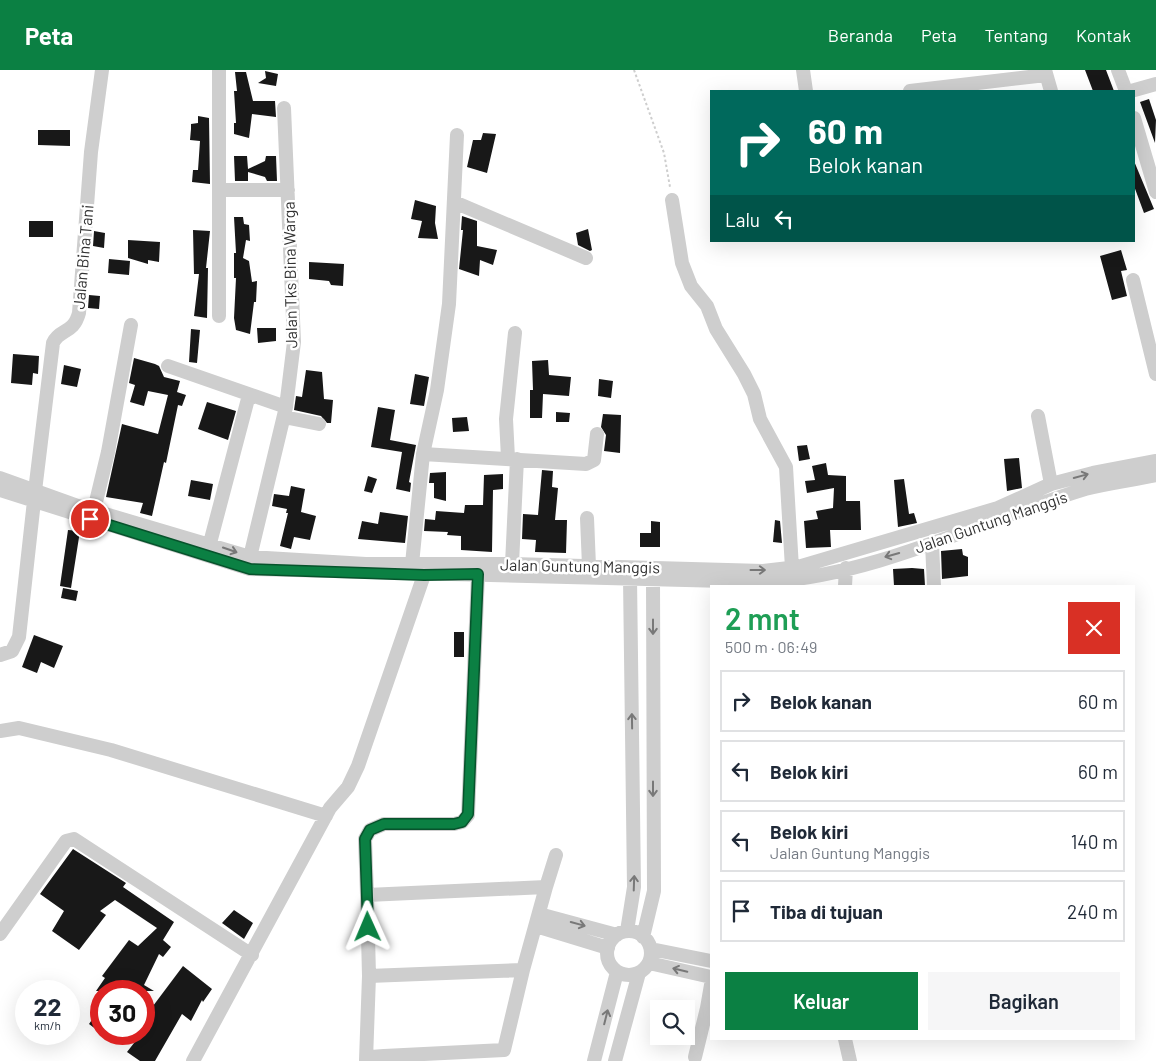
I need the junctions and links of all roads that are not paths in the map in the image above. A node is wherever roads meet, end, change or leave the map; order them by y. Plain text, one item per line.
1 (102, 70) edge
2 (219, 70) edge
3 (803, 70) edge
4 (1118, 70) edge
5 (1046, 72) edge
6 (1156, 84) edge
7 (806, 90) edge
8 (917, 90) edge
9 (1052, 90) edge
10 (1126, 90) edge
11 (1135, 90) edge
12 (284, 108) dead end
13 (1135, 121) edge
14 (458, 134) dead end
15 (221, 190) junction
16 (288, 190) junction
17 (1156, 192) edge
18 (672, 200) road end
19 (454, 202) junction
20 (586, 258) dead end
21 (1133, 280) dead end
22 (219, 316) dead end
23 (131, 325) dead end
24 (515, 333) dead end
25 (168, 366) dead end
26 (1156, 374) edge
27 (249, 395) junction
28 (285, 412) junction
29 (1038, 416) dead end
30 (319, 424) dead end
31 (596, 434) dead end
32 (423, 454) junction
33 (513, 458) junction
34 (1156, 461) edge
35 (1156, 475) edge
36 (0, 478) edge
37 (1051, 484) junction
38 (0, 490) edge
39 (35, 496) junction
40 (94, 510) junction
41 (587, 518) dead end
42 (210, 543) junction
43 (932, 544) junction
44 (250, 557) junction
45 (412, 564) junction
46 (512, 564) junction
47 (589, 566) junction
48 (792, 568) junction
49 (846, 568) junction
50 (478, 574) junction
51 (424, 575) junction
52 (630, 578) junction
53 (654, 578) junction
54 (845, 585) edge
55 (934, 585) edge
56 (0, 655) edge
57 (0, 731) edge
58 (326, 816) junction
59 (556, 855) dead end
60 (546, 887) junction
61 (367, 895) junction
62 (537, 920) junction
63 (622, 933) junction
64 (0, 934) edge
65 (643, 937) junction
66 (608, 948) junction
67 (252, 955) junction
68 (710, 961) edge
69 (646, 962) junction
70 (523, 970) junction
71 (617, 972) junction
72 (369, 976) junction
73 (710, 978) edge
74 (709, 1009) edge
75 (845, 1040) edge
76 (503, 1056) edge
77 (695, 1057) dead end
78 (193, 1061) edge
79 (366, 1061) edge
80 (594, 1061) edge
81 (614, 1061) edge
82 (850, 1061) edge

1 - 39 street, Jalan Bina Tani
2 - 15 street
3 - 7 street
4 - 10 street
5 - 8 street
5 - 9 street
6 - 11 street
12 - 16 street, Jalan Tks Bina Warga
13 - 17 street
14 - 19 street
15 - 16 street
15 - 22 street
16 - 28 street, Jalan Tks Bina Warga
18 - 48 street
19 - 20 street
19 - 32 street
21 - 26 street
23 - 40 street
24 - 33 street
25 - 27 street
27 - 28 street
27 - 42 street
28 - 30 street
28 - 44 street, Jalan Tks Bina Warga
29 - 37 street
31 - 33 street
32 - 33 street
32 - 45 street
33 - 46 street
37 -> 34 street, Jalan Guntung Manggis
35 - 43 street, Jalan Guntung Manggis
36 - 39 street, Jalan Guntung Manggis
37 - 48 street, Jalan Guntung Manggis
38 - 39 street, Jalan Guntung Manggis
39 - 40 street, Jalan Guntung Manggis
39 - 51 street, Jalan Guntung Manggis
39 - 56 street, Jalan Bina Tani
40 - 42 street, Jalan Guntung Manggis
41 - 47 street
42 -> 44 street, Jalan Guntung Manggis
43 -> 49 street, Jalan Guntung Manggis
43 - 55 street
44 - 45 street, Jalan Guntung Manggis
45 - 46 street, Jalan Guntung Manggis
46 - 47 street, Jalan Guntung Manggis
47 -> 48 street, Jalan Guntung Manggis
49 - 53 street, Jalan Guntung Manggis
49 - 54 street
50 - 51 street, Jalan Guntung Manggis
50 - 52 street, Jalan Guntung Manggis
50 - 61 street
51 - 58 street
52 - 53 street, Jalan Guntung Manggis
63 -> 52 street
53 -> 65 street
57 - 58 street
58 - 67 street
59 - 60 street
60 - 61 street
60 - 62 street
61 - 72 street
62 -> 63 street
62 - 66 street
62 - 70 street
63 - 65 street
63 - 66 street
64 - 67 street
65 - 69 street
66 - 71 street
67 - 78 street
68 - 69 street
69 - 71 street
73 -> 69 street
69 - 81 street
70 - 72 street
70 - 76 street
80 -> 71 street
72 - 79 street
74 - 77 street
75 - 82 street
76 - 79 street

